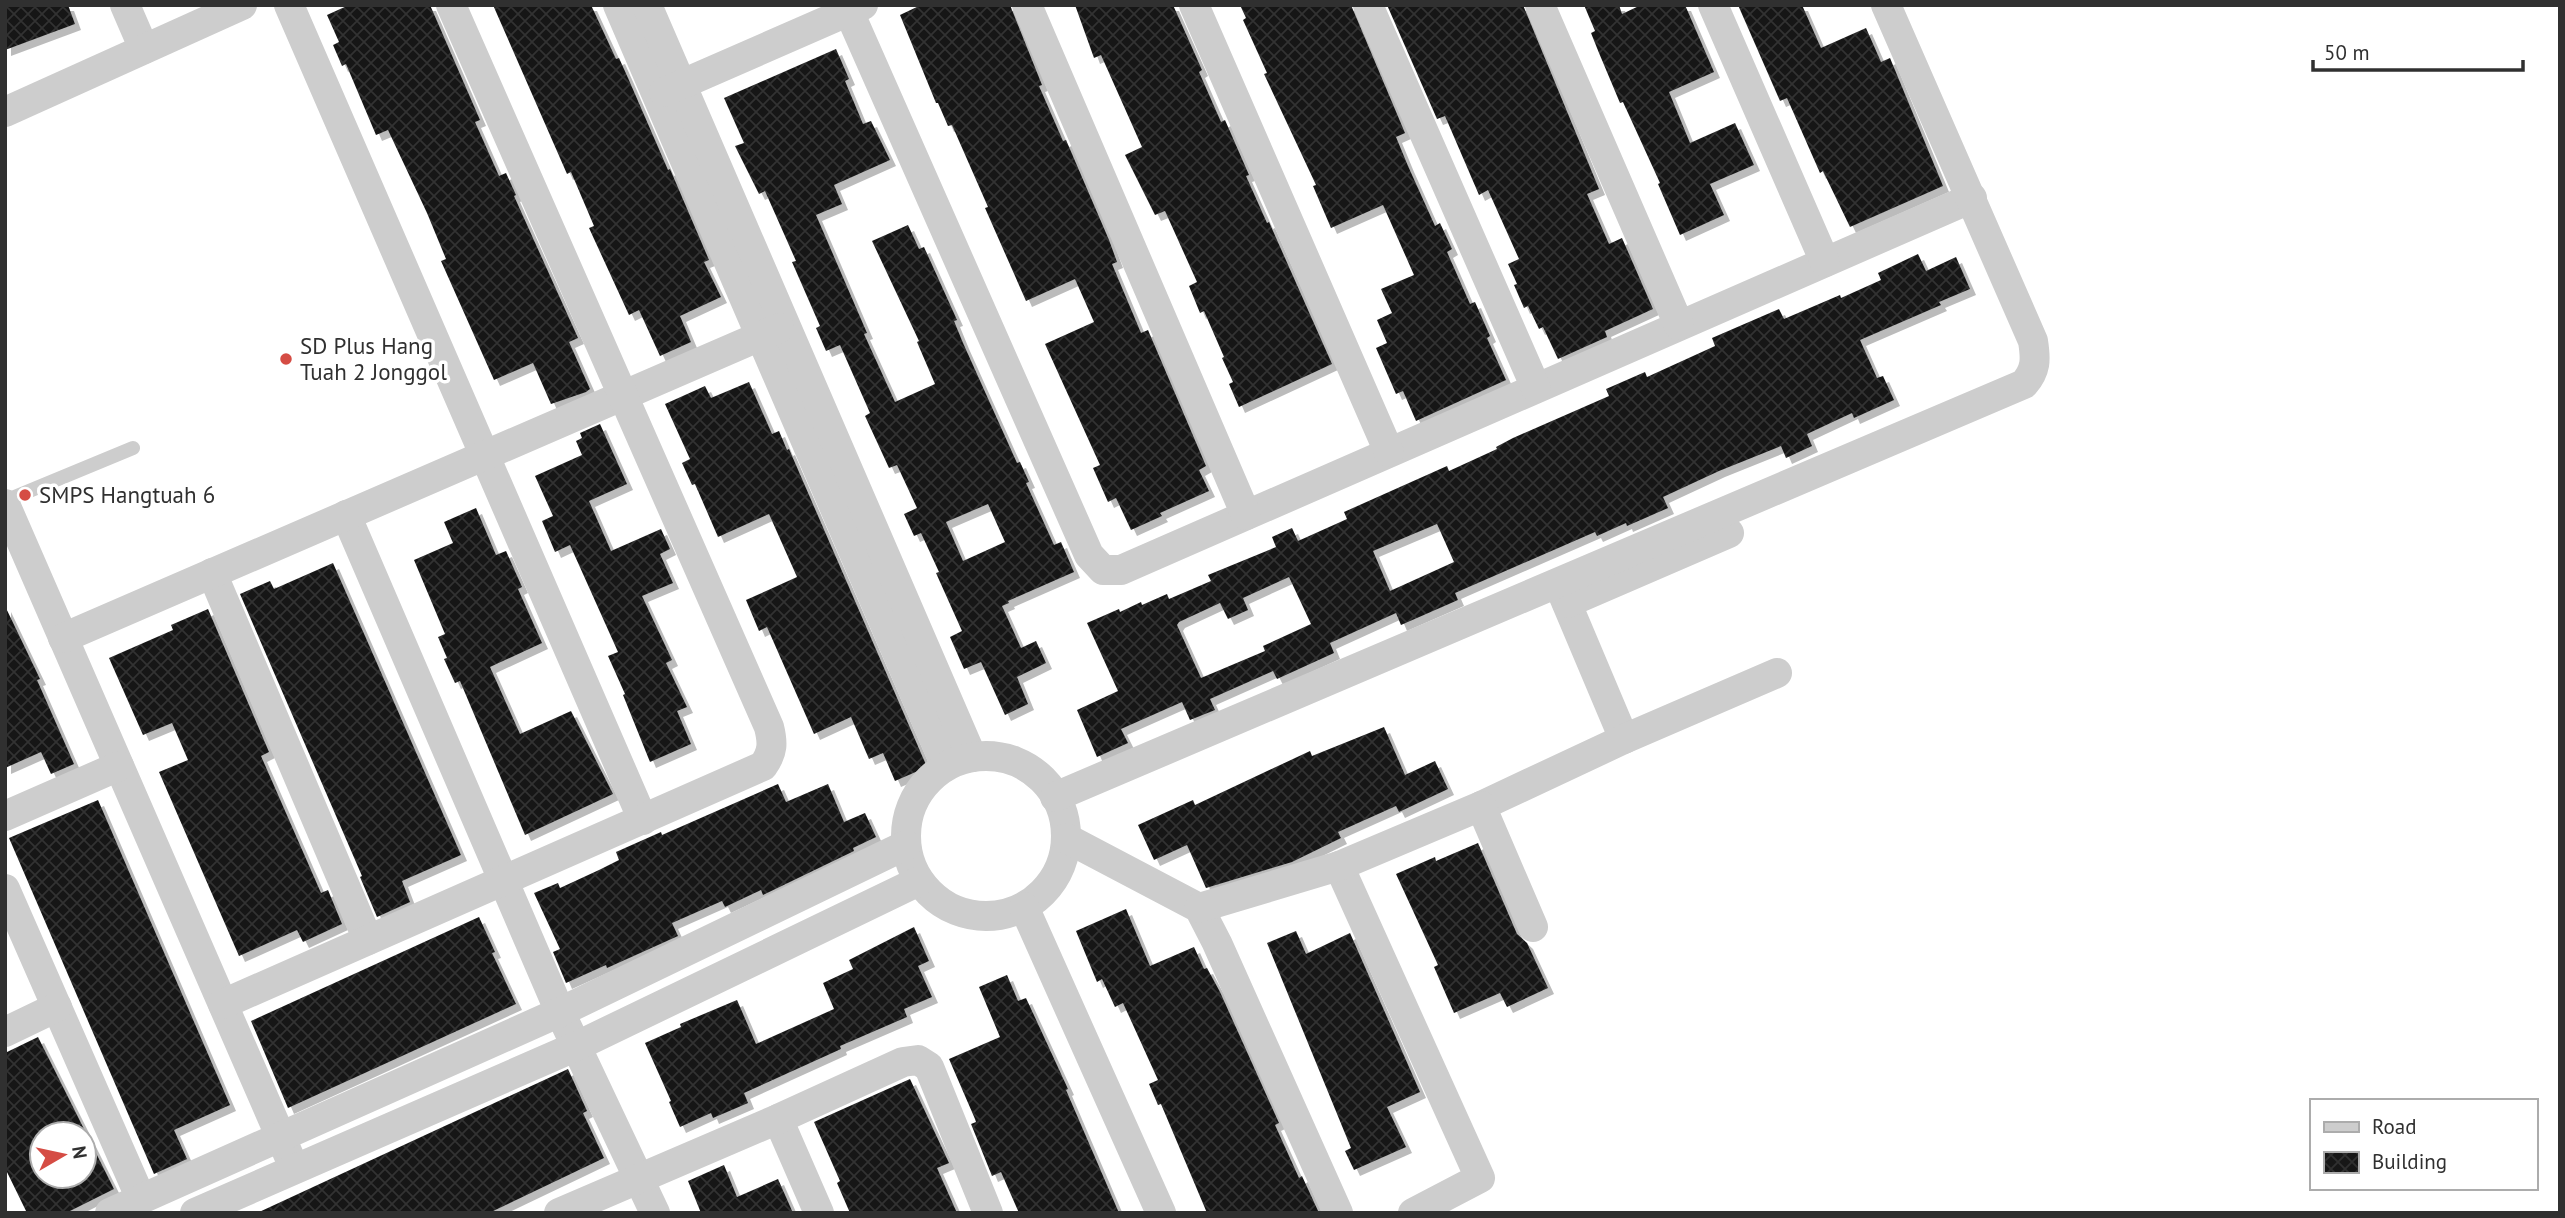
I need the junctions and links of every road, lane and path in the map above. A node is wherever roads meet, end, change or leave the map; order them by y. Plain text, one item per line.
1 (125, 5) edge
2 (242, 5) edge
3 (289, 5) edge
4 (451, 5) edge
5 (618, 5) edge
6 (648, 5) edge
7 (1027, 5) edge
8 (1194, 5) edge
9 (1368, 5) edge
10 (1540, 5) edge
11 (1713, 5) edge
12 (1886, 5) edge
13 (853, 7) edge
14 (144, 50) junction
15 (669, 90) junction
16 (5, 112) edge
17 (1972, 198) junction
18 (1825, 262) junction
19 (1679, 325) junction
20 (774, 330) junction
21 (1536, 388) junction
22 (623, 395) junction
23 (133, 448) dead end
24 (1388, 453) junction
25 (484, 456) junction
26 (5, 503) edge
27 (346, 515) junction
28 (1246, 515) junction
29 (1729, 533) dead end
30 (212, 573) junction
31 (1562, 593) junction
32 (63, 638) junction
33 (1777, 674) dead end
34 (1625, 739) junction
35 (959, 761) junction
36 (119, 766) junction
37 (1055, 797) junction
38 (1481, 806) junction
39 (5, 816) edge
40 (643, 820) junction
41 (1066, 838) junction
42 (906, 845) junction
43 (1339, 866) junction
44 (503, 880) junction
45 (919, 881) junction
46 (5, 889) edge
47 (1024, 907) junction
48 (1199, 908) junction
49 (1533, 927) dead end
50 (368, 940) junction
51 (223, 1004) junction
52 (57, 1007) junction
53 (560, 1013) junction
54 (5, 1032) edge
55 (576, 1046) junction
56 (778, 1119) junction
57 (281, 1137) junction
58 (295, 1169) junction
59 (639, 1178) junction
60 (141, 1199) junction
61 (110, 1213) edge
62 (195, 1213) edge
63 (559, 1213) edge
64 (655, 1213) edge
65 (819, 1213) edge
66 (988, 1213) edge
67 (1161, 1213) edge
68 (1338, 1213) edge
69 (1413, 1213) edge

1 - 14 street
2 - 14 street
3 - 25 street
4 - 22 street
5 - 15 street
6 - 15 street
7 - 28 street
8 - 24 street
9 - 21 street
10 - 19 street
11 - 18 street
12 - 17 street
13 - 15 street
13 - 28 street
14 - 16 street
15 - 20 street
17 - 18 street
17 - 31 street
18 - 19 street
19 - 21 street
20 - 22 street
20 - 35 street
21 - 24 street
22 - 25 street
22 - 40 street
23 - 26 lane
24 - 28 street
25 - 27 street
25 - 40 street
26 - 32 street
27 - 30 street
27 - 44 street
29 - 31 street
30 - 32 street
30 - 50 street
31 - 34 street
31 - 37 street
32 - 36 street
33 - 34 street
34 - 38 street
35 - 37 street
35 - 42 street
36 - 39 street
36 - 51 street
37 - 41 street
38 - 43 street
38 - 49 street
40 - 44 street
41 - 47 street
41 - 48 street
42 - 45 street
42 - 53 street
43 - 48 street
43 - 69 street
44 - 50 street
44 - 53 street
45 - 47 street
45 - 55 street
46 - 52 street
47 - 67 street
48 - 68 street
50 - 51 street
51 - 57 street
52 - 54 street
52 - 60 street
53 - 55 street
53 - 57 street
55 - 58 street
55 - 59 street
56 - 59 street
56 - 65 street
56 - 66 street
57 - 58 street
57 - 60 street
58 - 62 street
59 - 63 street
59 - 64 street
60 - 61 street

